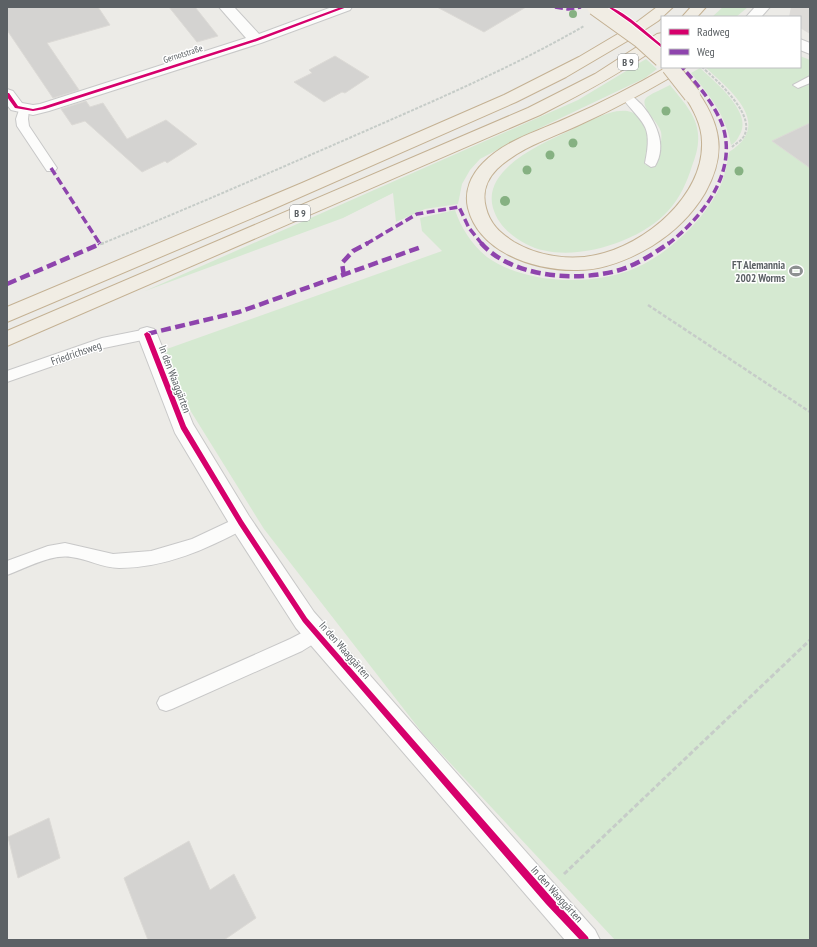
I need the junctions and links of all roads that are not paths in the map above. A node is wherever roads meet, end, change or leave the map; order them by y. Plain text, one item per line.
1 (226, 7) edge
2 (345, 7) edge
3 (595, 7) edge
4 (666, 7) edge
5 (698, 7) edge
6 (763, 7) edge
7 (657, 13) edge
8 (689, 16) edge
9 (754, 16) edge
10 (661, 38) edge
11 (256, 40) junction
12 (801, 44) edge
13 (810, 49) edge
14 (661, 58) edge
15 (671, 68) edge
16 (676, 68) edge
17 (810, 79) edge
18 (798, 85) dead end
19 (7, 94) edge
20 (626, 96) junction
21 (24, 110) junction
22 (651, 163) dead end
23 (52, 168) dead end
24 (7, 316) edge
25 (147, 334) joint
26 (7, 339) edge
27 (7, 377) edge
28 (241, 523) junction
29 (7, 568) edge
30 (317, 633) junction
31 (166, 703) dead end
32 (585, 940) edge

1 - 11 street
2 - 11 street, Gernotstraße
3 - 14 highway, bridge
4 - 7 highway, B 9
5 - 8 highway
6 - 9 street
7 - 24 highway, B 9
10 - 26 highway, B 9
11 - 21 street, Gernotstraße
12 - 13 street
15 - 20 highway, bridge
16 - 20 highway
17 - 18 lane
19 - 21 street
20 - 22 lane
21 - 23 lane
25 - 27 lane, Friedrichsweg
25 - 28 street, In den Waaggärten
28 - 29 lane
28 - 30 street, In den Waaggärten
30 - 31 lane
30 - 32 street, In den Waaggärten

